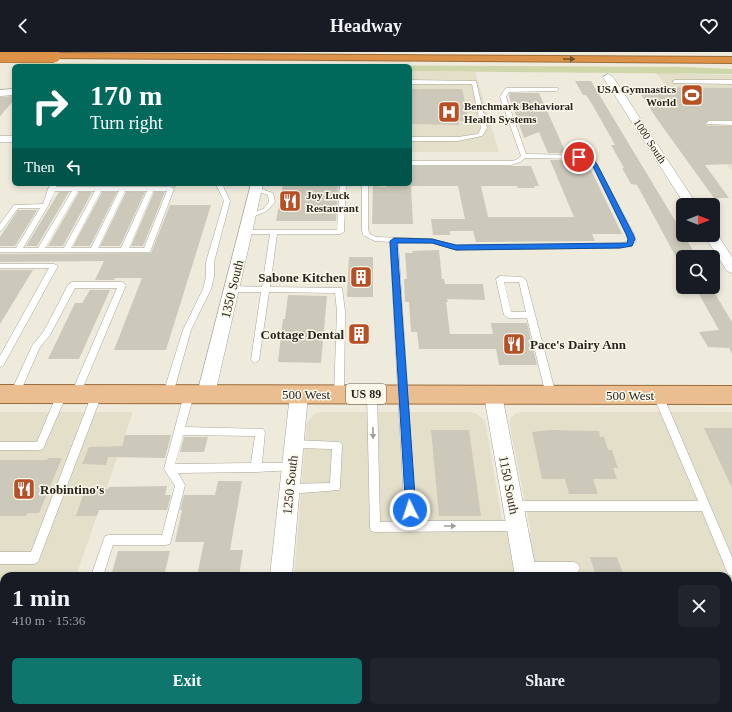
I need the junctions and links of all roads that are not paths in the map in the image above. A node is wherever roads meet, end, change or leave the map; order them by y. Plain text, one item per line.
1 (0, 56) edge
2 (592, 59) junction
3 (732, 60) edge
4 (732, 66) edge
5 (608, 77) dead end
6 (412, 82) edge
7 (675, 82) dead end
8 (732, 82) edge
9 (556, 89) dead end
10 (12, 92) edge
11 (0, 93) edge
12 (709, 123) dead end
13 (732, 123) edge
14 (412, 139) edge
15 (524, 156) junction
16 (412, 163) edge
17 (220, 186) edge
18 (257, 186) edge
19 (343, 186) edge
20 (365, 186) edge
21 (53, 187) edge
22 (76, 189) junction
23 (99, 190) junction
24 (123, 190) junction
25 (151, 190) junction
26 (686, 198) edge
27 (45, 206) junction
28 (0, 229) edge
29 (246, 232) junction
30 (274, 232) junction
31 (394, 241) junction
32 (715, 242) edge
33 (0, 250) edge
34 (18, 250) junction
35 (40, 250) junction
36 (66, 250) junction
37 (93, 250) junction
38 (124, 250) junction
39 (0, 266) edge
40 (732, 268) edge
41 (232, 289) junction
42 (266, 289) junction
43 (531, 315) junction
44 (254, 360) dead end
45 (0, 364) edge
46 (7, 394) edge
47 (79, 394) junction
48 (188, 394) junction
49 (298, 394) junction
50 (339, 394) junction
51 (372, 394) junction
52 (403, 395) junction
53 (492, 395) junction
54 (551, 395) junction
55 (658, 395) junction
56 (732, 395) edge
57 (179, 431) junction
58 (294, 444) junction
59 (0, 446) edge
60 (291, 467) junction
61 (256, 468) junction
62 (169, 469) junction
63 (289, 489) junction
64 (513, 506) junction
65 (705, 506) junction
66 (411, 526) junction
67 (517, 526) junction
68 (0, 558) edge
69 (574, 568) dead end
70 (732, 570) edge
71 (98, 572) edge
72 (281, 572) edge
73 (525, 572) edge

1 -> 2 highway, bridge
2 - 3 highway
2 - 4 highway
5 - 26 street, 1000 South
6 - 14 lane
7 - 8 lane
9 - 15 lane
10 - 11 street
12 - 13 lane
15 - 16 lane
15 - 31 lane
17 - 48 lane
18 - 29 street, 1350 South
19 - 30 lane
20 - 31 lane
21 - 22 lane
21 - 27 lane
22 - 23 lane
22 - 35 lane
23 - 24 lane
23 - 36 lane
24 - 25 lane
24 - 37 lane
25 - 38 lane
25 - 38 lane
27 - 28 lane
27 - 34 lane
29 - 30 lane
29 - 41 street, 1350 South
30 - 42 lane
31 - 52 lane
32 - 40 street
33 - 34 lane
34 - 35 lane
35 - 36 lane
36 - 37 lane
37 - 38 lane
39 - 45 lane
41 - 42 lane
41 - 48 street, 1350 South
42 - 44 lane
42 - 50 lane
43 - 43 lane
43 - 54 lane
46 - 47 main road, 500 West / US 89
46 - 47 lane
47 - 48 main road, 500 West / US 89
47 - 59 lane
47 - 68 lane
48 - 49 main road, 500 West / US 89
48 - 57 lane
49 - 50 main road, 500 West / US 89
49 - 58 street, 1250 South
50 - 51 main road, 500 West / US 89
51 - 52 main road, 500 West / US 89
51 -> 66 lane
52 - 53 main road, 500 West / US 89
52 - 66 lane
53 - 54 main road, 500 West / US 89
53 - 64 street, 1150 South
54 - 55 main road, 500 West / US 89
55 - 56 main road, 500 West / US 89
55 - 65 lane
57 - 61 lane
57 - 62 lane
58 - 60 street, 1250 South
58 - 63 lane
60 - 61 lane
60 - 63 street, 1250 South
61 - 62 lane
62 - 71 lane
63 - 72 street, 1250 South
64 - 65 lane
64 - 67 street, 1150 South
65 - 70 lane
66 -> 67 lane
67 - 73 street, 1150 South
69 - 73 lane

